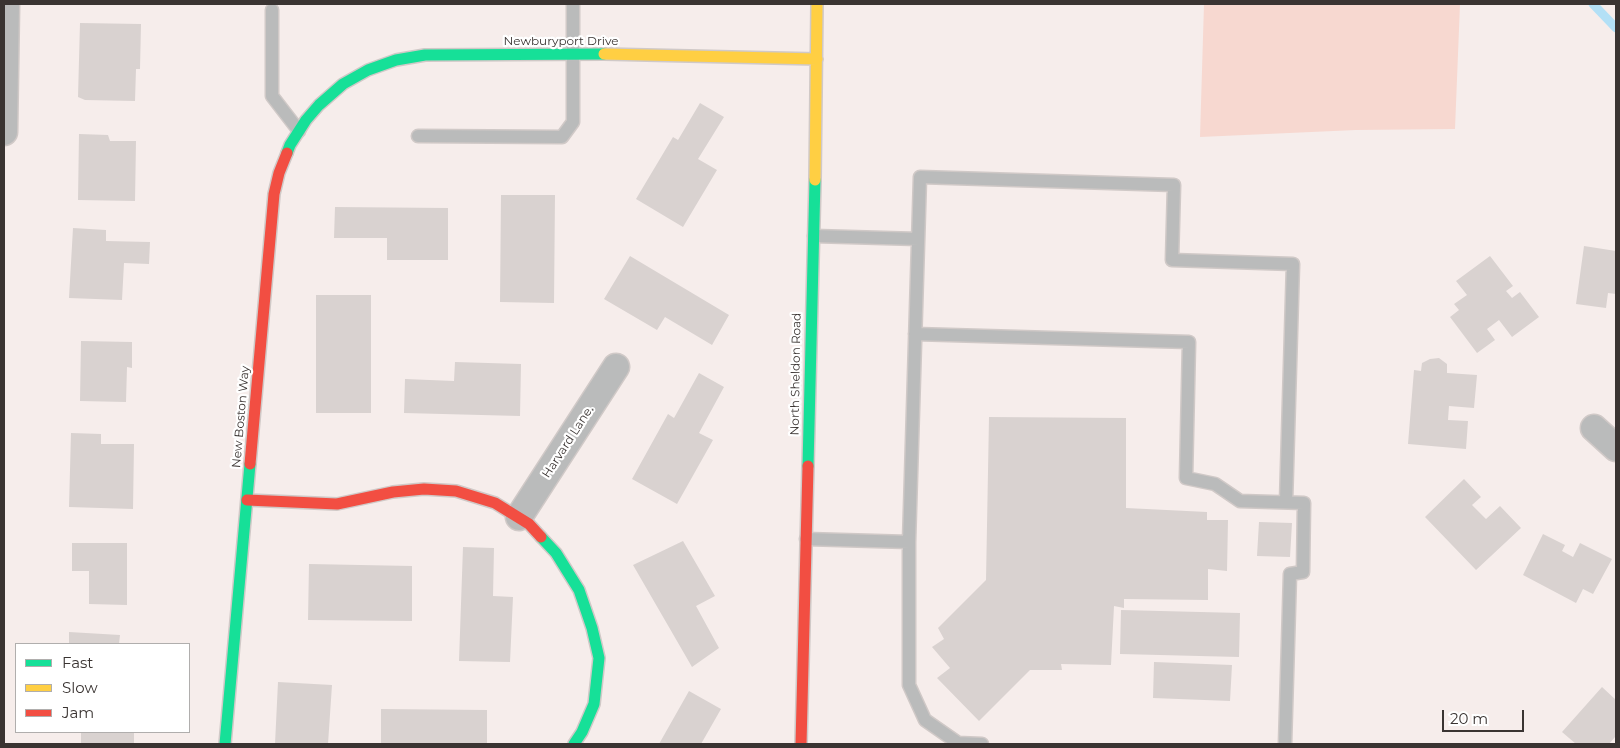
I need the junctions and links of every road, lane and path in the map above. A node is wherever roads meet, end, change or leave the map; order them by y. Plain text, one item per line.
1 (6, 4) edge
2 (573, 4) edge
3 (817, 4) edge
4 (272, 10) dead end
5 (573, 53) junction
6 (817, 60) junction
7 (319, 105) joint
8 (299, 131) junction
9 (4, 132) edge
10 (418, 136) dead end
11 (814, 236) junction
12 (918, 239) junction
13 (914, 334) junction
14 (616, 367) dead end
15 (1594, 428) dead end
16 (1616, 448) edge
17 (247, 500) junction
18 (1286, 502) junction
19 (519, 518) junction
20 (806, 539) junction
21 (909, 542) junction
22 (225, 744) edge
23 (574, 744) edge
24 (801, 744) edge
25 (982, 744) edge
26 (1285, 744) edge

1 - 9 street
2 - 5 lane
3 - 6 street, North Sheldon Road
4 - 8 lane
5 - 6 street, Newburyport Drive
5 - 7 street, Newburyport Drive
5 - 10 lane
6 - 11 street, North Sheldon Road
7 - 8 street, New Boston Way
8 - 17 street, New Boston Way
11 - 12 lane
11 - 20 street, North Sheldon Road
12 - 13 lane
12 - 18 lane
13 - 18 lane
13 - 21 lane
14 - 19 street, Harvard Lane.
15 - 16 street
17 - 19 street
17 - 22 street, New Boston Way
18 - 26 lane
19 - 23 street
20 - 21 lane
20 - 24 street, North Sheldon Road
21 - 25 lane

